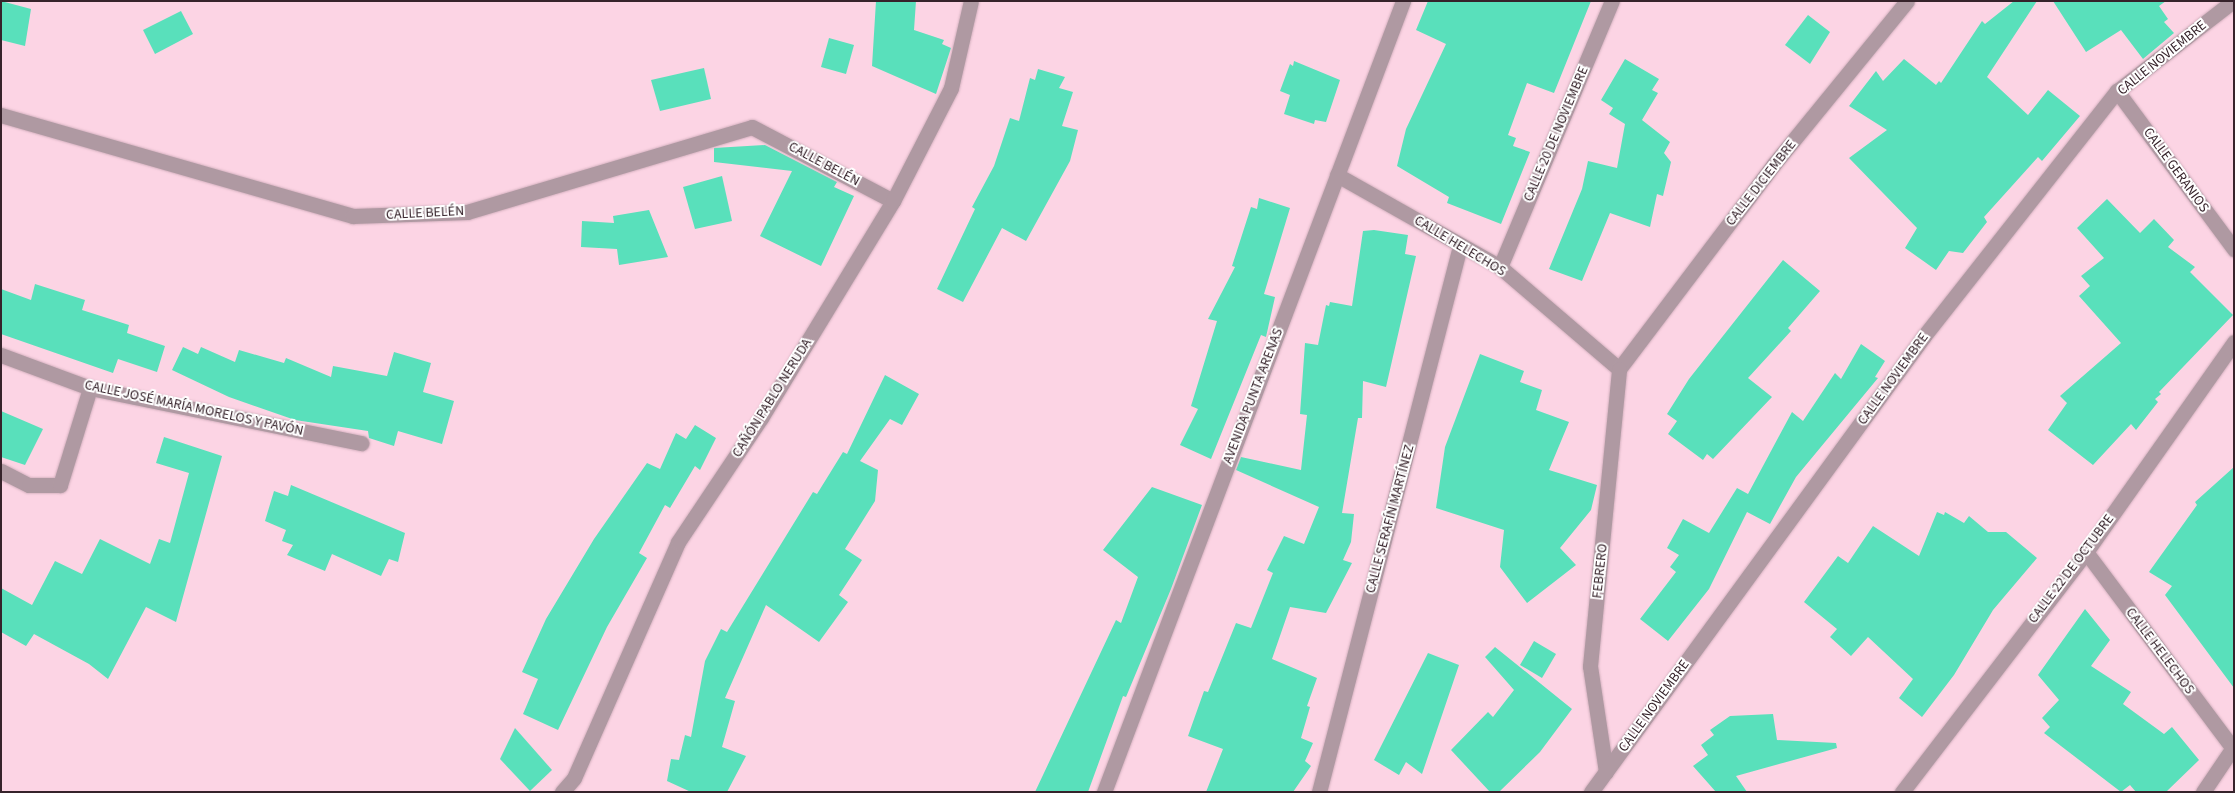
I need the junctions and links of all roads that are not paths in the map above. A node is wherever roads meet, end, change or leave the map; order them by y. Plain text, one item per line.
1 (971, 1) edge
2 (1403, 1) edge
3 (1612, 1) edge
4 (1907, 1) edge
5 (2234, 1) edge
6 (2117, 91) junction
7 (1, 115) edge
8 (1337, 175) junction
9 (893, 200) junction
10 (1460, 246) junction
11 (2234, 249) edge
12 (1500, 267) junction
13 (2234, 342) edge
14 (1, 356) edge
15 (1620, 369) junction
16 (90, 388) junction
17 (361, 443) dead end
18 (1, 471) edge
19 (2086, 552) junction
20 (2233, 748) edge
21 (1606, 772) junction
22 (562, 792) edge
23 (1104, 792) edge
24 (1319, 792) edge
25 (1591, 792) edge
26 (1902, 792) edge
27 (2204, 792) edge

1 - 9 street, CAÑÓN PABLO NERUDA
2 - 8 street, AVENIDA PUNTA ARENAS
3 - 12 street, CALLE 20 DE NOVIEMBRE
4 - 15 street, CALLE DICIEMBRE
5 - 6 street, CALLE NOVIEMBRE
6 - 11 street, CALLE GERANIOS
6 - 21 street, CALLE NOVIEMBRE
7 - 9 street, CALLE BELÉN
8 - 10 street, CALLE HELECHOS
8 - 23 street, AVENIDA PUNTA ARENAS
9 - 22 street, CAÑÓN PABLO NERUDA
10 - 12 street, CALLE HELECHOS
10 - 24 street, CALLE SERAFÍN MARTÍNEZ
12 - 15 street, CALLE HELECHOS
13 - 19 street, CALLE 22 DE OCTUBRE
14 - 16 street, CALLE JOSÉ MARÍA MORELOS Y PAVÓN
15 - 21 street, FEBRERO
16 - 17 street, CALLE JOSÉ MARÍA MORELOS Y PAVÓN
16 - 18 street
19 - 20 street, CALLE HELECHOS
19 - 26 street, CALLE 22 DE OCTUBRE
20 - 27 street
21 - 25 street, CALLE NOVIEMBRE

